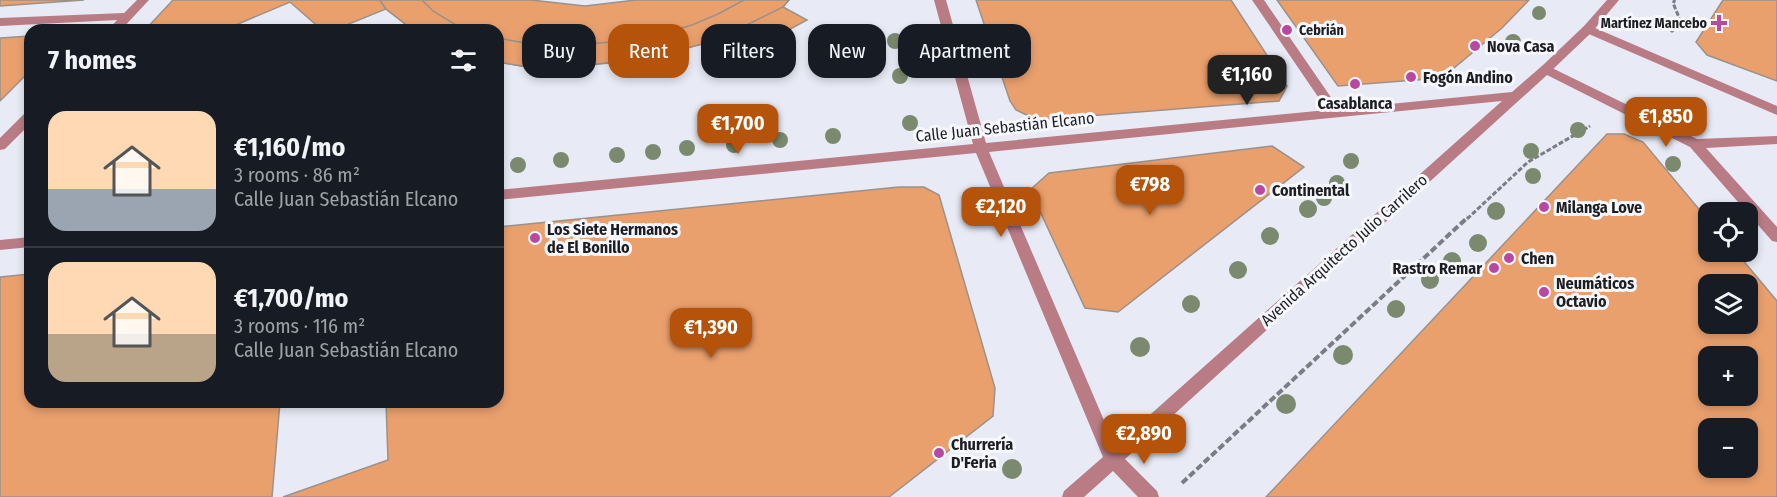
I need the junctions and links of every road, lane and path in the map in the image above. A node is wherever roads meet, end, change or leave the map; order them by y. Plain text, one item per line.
1 (143, 0) edge
2 (939, 0) edge
3 (1258, 0) edge
4 (1612, 0) edge
5 (1676, 0) edge
6 (127, 16) junction
7 (0, 22) edge
8 (120, 24) edge
9 (1587, 29) junction
10 (1648, 56) junction
11 (1546, 69) junction
12 (1516, 96) junction
13 (1610, 102) junction
14 (1777, 111) edge
15 (1335, 113) junction
16 (24, 122) edge
17 (1777, 140) edge
18 (1695, 144) junction
19 (0, 146) edge
20 (980, 147) junction
21 (504, 194) edge
22 (1777, 237) edge
23 (24, 242) edge
24 (0, 244) edge
25 (1112, 459) junction
26 (1176, 489) dead end
27 (1071, 497) edge
28 (1150, 497) edge

1 - 6 street
2 - 20 street
3 - 15 street
4 - 9 street, Avenida Arquitecto Julio Carrilero
5 - 10 path
6 - 7 street
6 - 8 street
9 - 10 street
9 - 11 street, Avenida Arquitecto Julio Carrilero
10 - 14 street
11 - 12 street, Avenida Arquitecto Julio Carrilero
11 - 13 street
12 - 15 street, Calle Juan Sebastián Elcano
12 - 25 street, Avenida Arquitecto Julio Carrilero
13 - 18 street
13 - 26 path
15 - 20 street, Calle Juan Sebastián Elcano
16 - 19 street
17 - 18 street
18 - 22 street
20 - 21 street, Calle Juan Sebastián Elcano
20 - 25 street
23 - 24 street
25 - 27 street, Avenida Arquitecto Julio Carrilero
25 - 28 street

